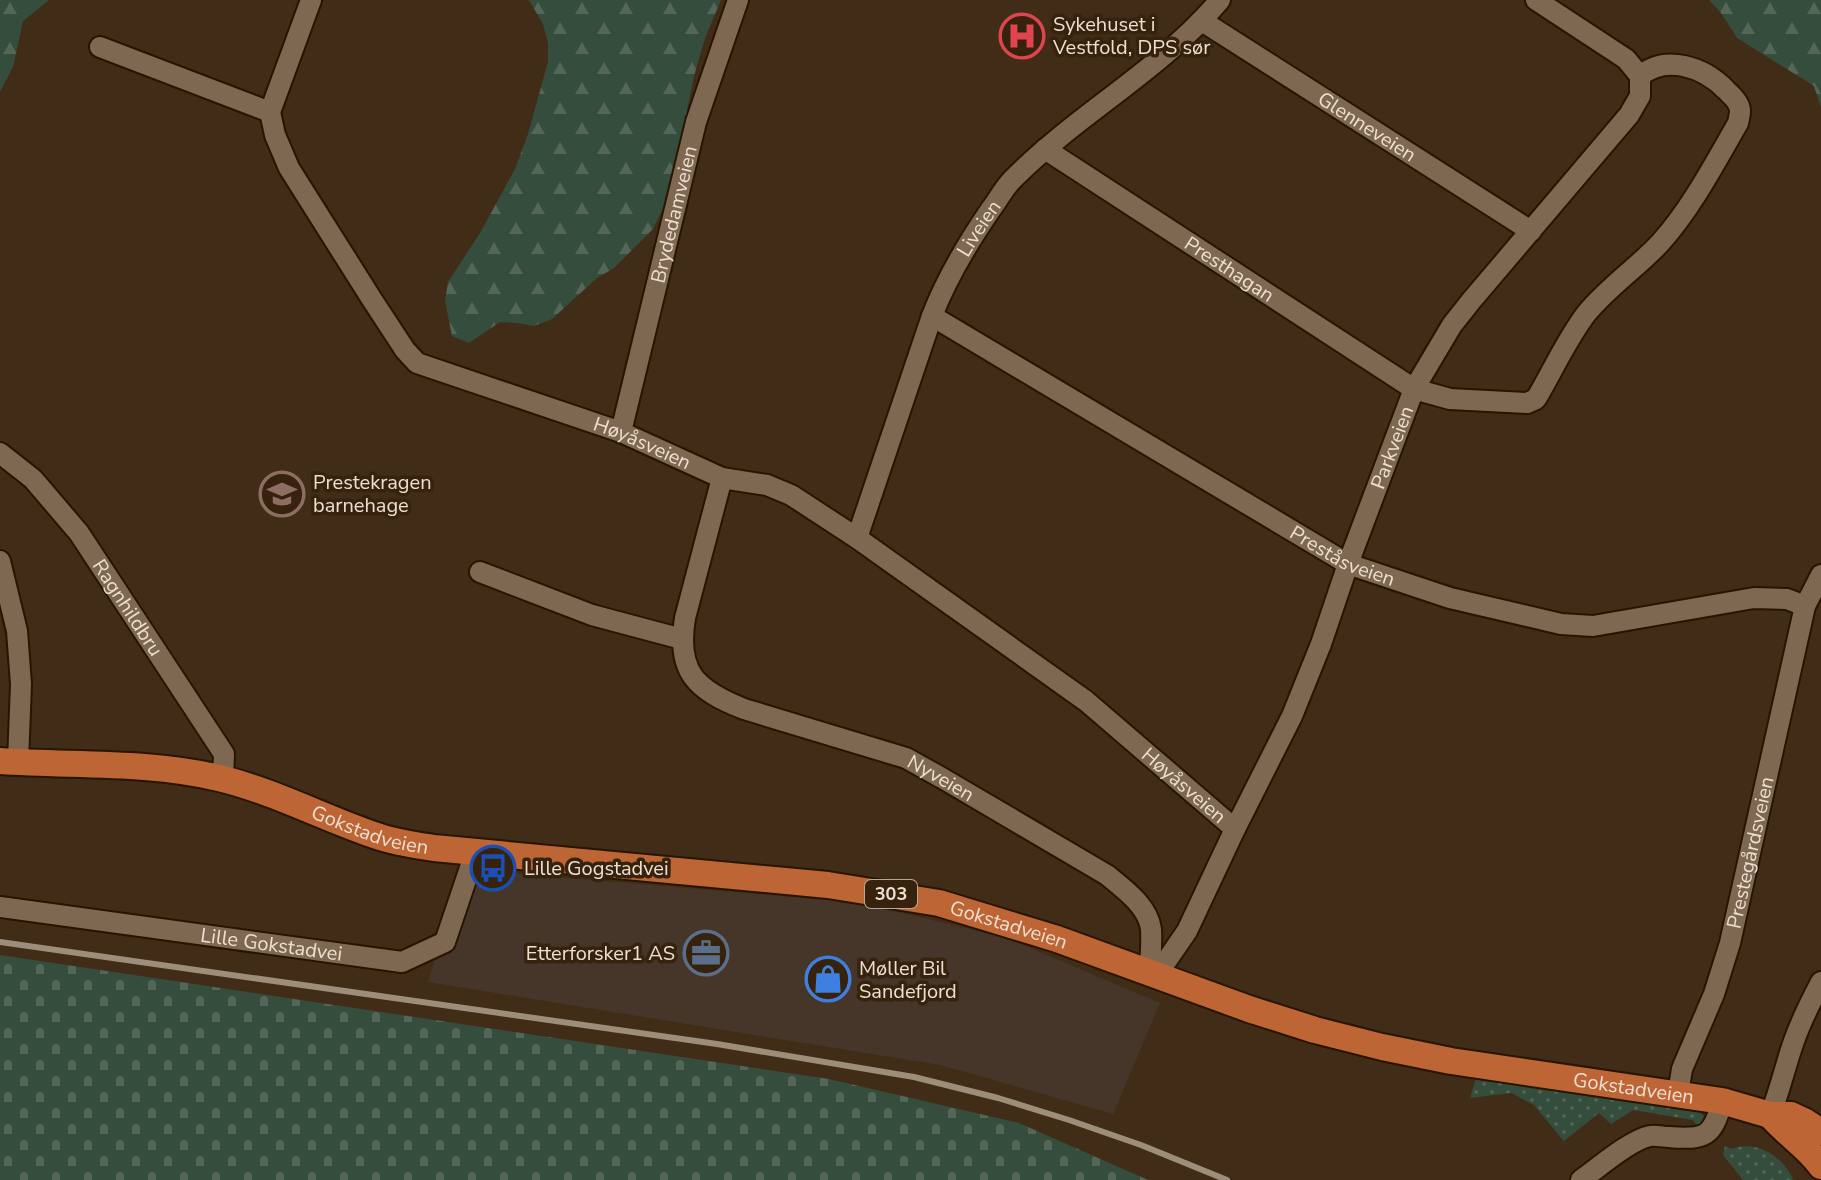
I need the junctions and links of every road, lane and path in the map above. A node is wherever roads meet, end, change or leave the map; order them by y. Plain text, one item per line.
1 (311, 0) edge
2 (738, 0) edge
3 (1220, 0) edge
4 (1536, 0) edge
5 (1202, 21) junction
6 (100, 47) dead end
7 (1640, 76) junction
8 (270, 112) junction
9 (1045, 149) junction
10 (1531, 231) junction
11 (932, 316) junction
12 (1414, 389) junction
13 (621, 432) junction
14 (0, 453) edge
15 (722, 478) junction
16 (857, 538) junction
17 (0, 561) edge
18 (1348, 564) junction
19 (480, 572) dead end
20 (1821, 575) edge
21 (1805, 606) junction
22 (682, 639) junction
23 (9, 762) edge
24 (223, 779) junction
25 (1235, 829) junction
26 (475, 853) junction
27 (0, 907) edge
28 (1150, 975) junction
29 (1821, 982) edge
30 (1678, 1093) junction
31 (1722, 1101) junction
32 (1770, 1115) junction
33 (1821, 1132) edge
34 (1821, 1166) edge
35 (1581, 1180) edge

1 - 8 street
2 - 13 street, Brydedamveien
3 - 5 street, Liveien
4 - 7 street
5 - 9 street, Liveien
5 - 10 street, Glenneveien
6 - 8 street
7 - 10 street, Parkveien
7 - 12 street, Presthagan
8 - 13 street, Høyåsveien
9 - 11 street, Liveien
9 - 12 street, Presthagan
10 - 12 street, Parkveien
11 - 16 street, Liveien
11 - 18 street, Preståsveien
12 - 18 street, Parkveien
13 - 15 street, Høyåsveien
14 - 24 street, Ragnhildbru
15 - 16 street, Høyåsveien
15 - 22 street, Nyveien
16 - 25 street, Høyåsveien
17 - 23 street
18 - 21 street, Preståsveien
18 - 25 street, Parkveien
19 - 22 street
20 - 21 street, Prestegårdsveien
21 - 30 street, Prestegårdsveien
22 - 28 street, Nyveien
23 - 24 main road, Gokstadveien / 303
24 - 26 main road, Gokstadveien / 303
25 - 28 street, Parkveien
26 - 27 street, Lille Gokstadvei
26 - 28 main road, Gokstadveien / 303
28 - 30 main road, Gokstadveien / 303
29 - 32 street
30 - 31 main road, Gokstadveien / 303
31 - 32 main road, Gokstadveien / 303
31 - 35 street
32 - 33 main road, Gokstadveien / 303
32 - 34 main road, Gokstadveien / 303

